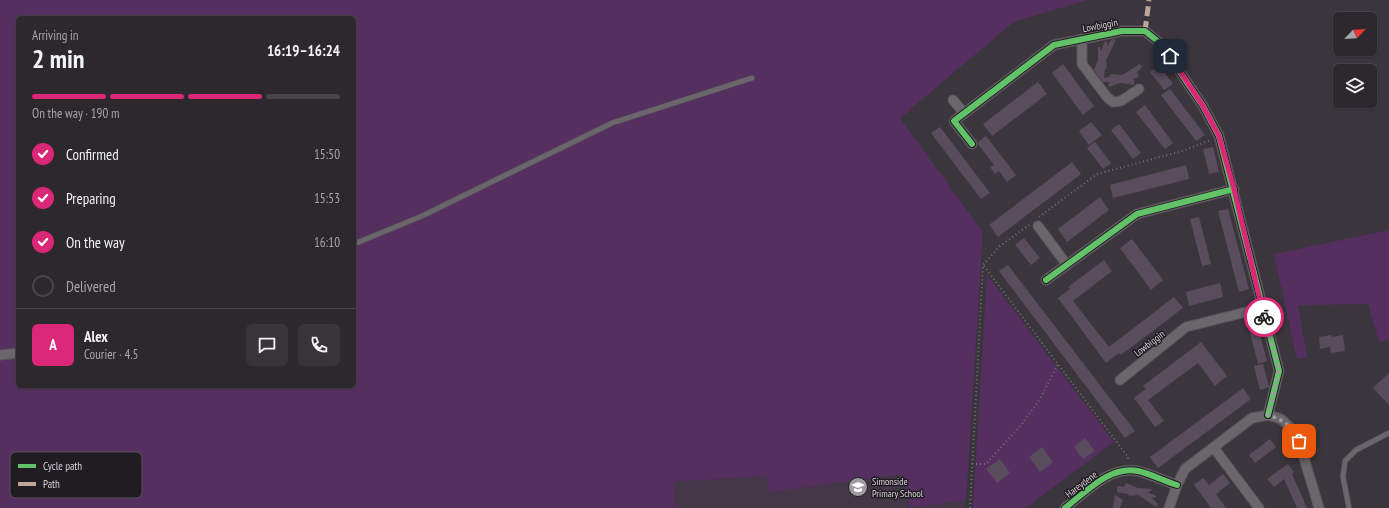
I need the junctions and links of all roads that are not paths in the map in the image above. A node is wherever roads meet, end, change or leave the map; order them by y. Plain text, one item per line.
1 (1082, 39) junction
2 (752, 78) dead end
3 (1138, 89) dead end
4 (953, 100) dead end
5 (964, 114) junction
6 (972, 144) dead end
7 (1234, 189) junction
8 (1038, 226) dead end
9 (356, 243) edge
10 (1067, 265) junction
11 (1046, 280) dead end
12 (1262, 308) junction
13 (16, 353) edge
14 (0, 355) edge
15 (1120, 380) dead end
16 (1268, 415) junction
17 (1389, 433) edge
18 (1214, 448) junction
19 (1177, 485) junction
20 (1065, 508) edge
21 (1168, 508) edge
22 (1259, 508) edge
23 (1318, 508) edge
24 (1349, 508) edge

1 - 3 street
1 - 5 street, Lowbiggin
1 - 7 street, Lowbiggin
2 - 9 lane
4 - 5 street
5 - 6 street
7 - 10 street
7 - 12 street, Lowbiggin
8 - 10 street
10 - 11 street
12 - 15 street, Lowbiggin
12 - 16 street, Lowbiggin
13 - 14 street
16 - 18 street
16 - 23 street
17 - 24 lane
18 - 19 street
18 - 22 street
19 - 20 street, Hareydene
19 - 21 street

